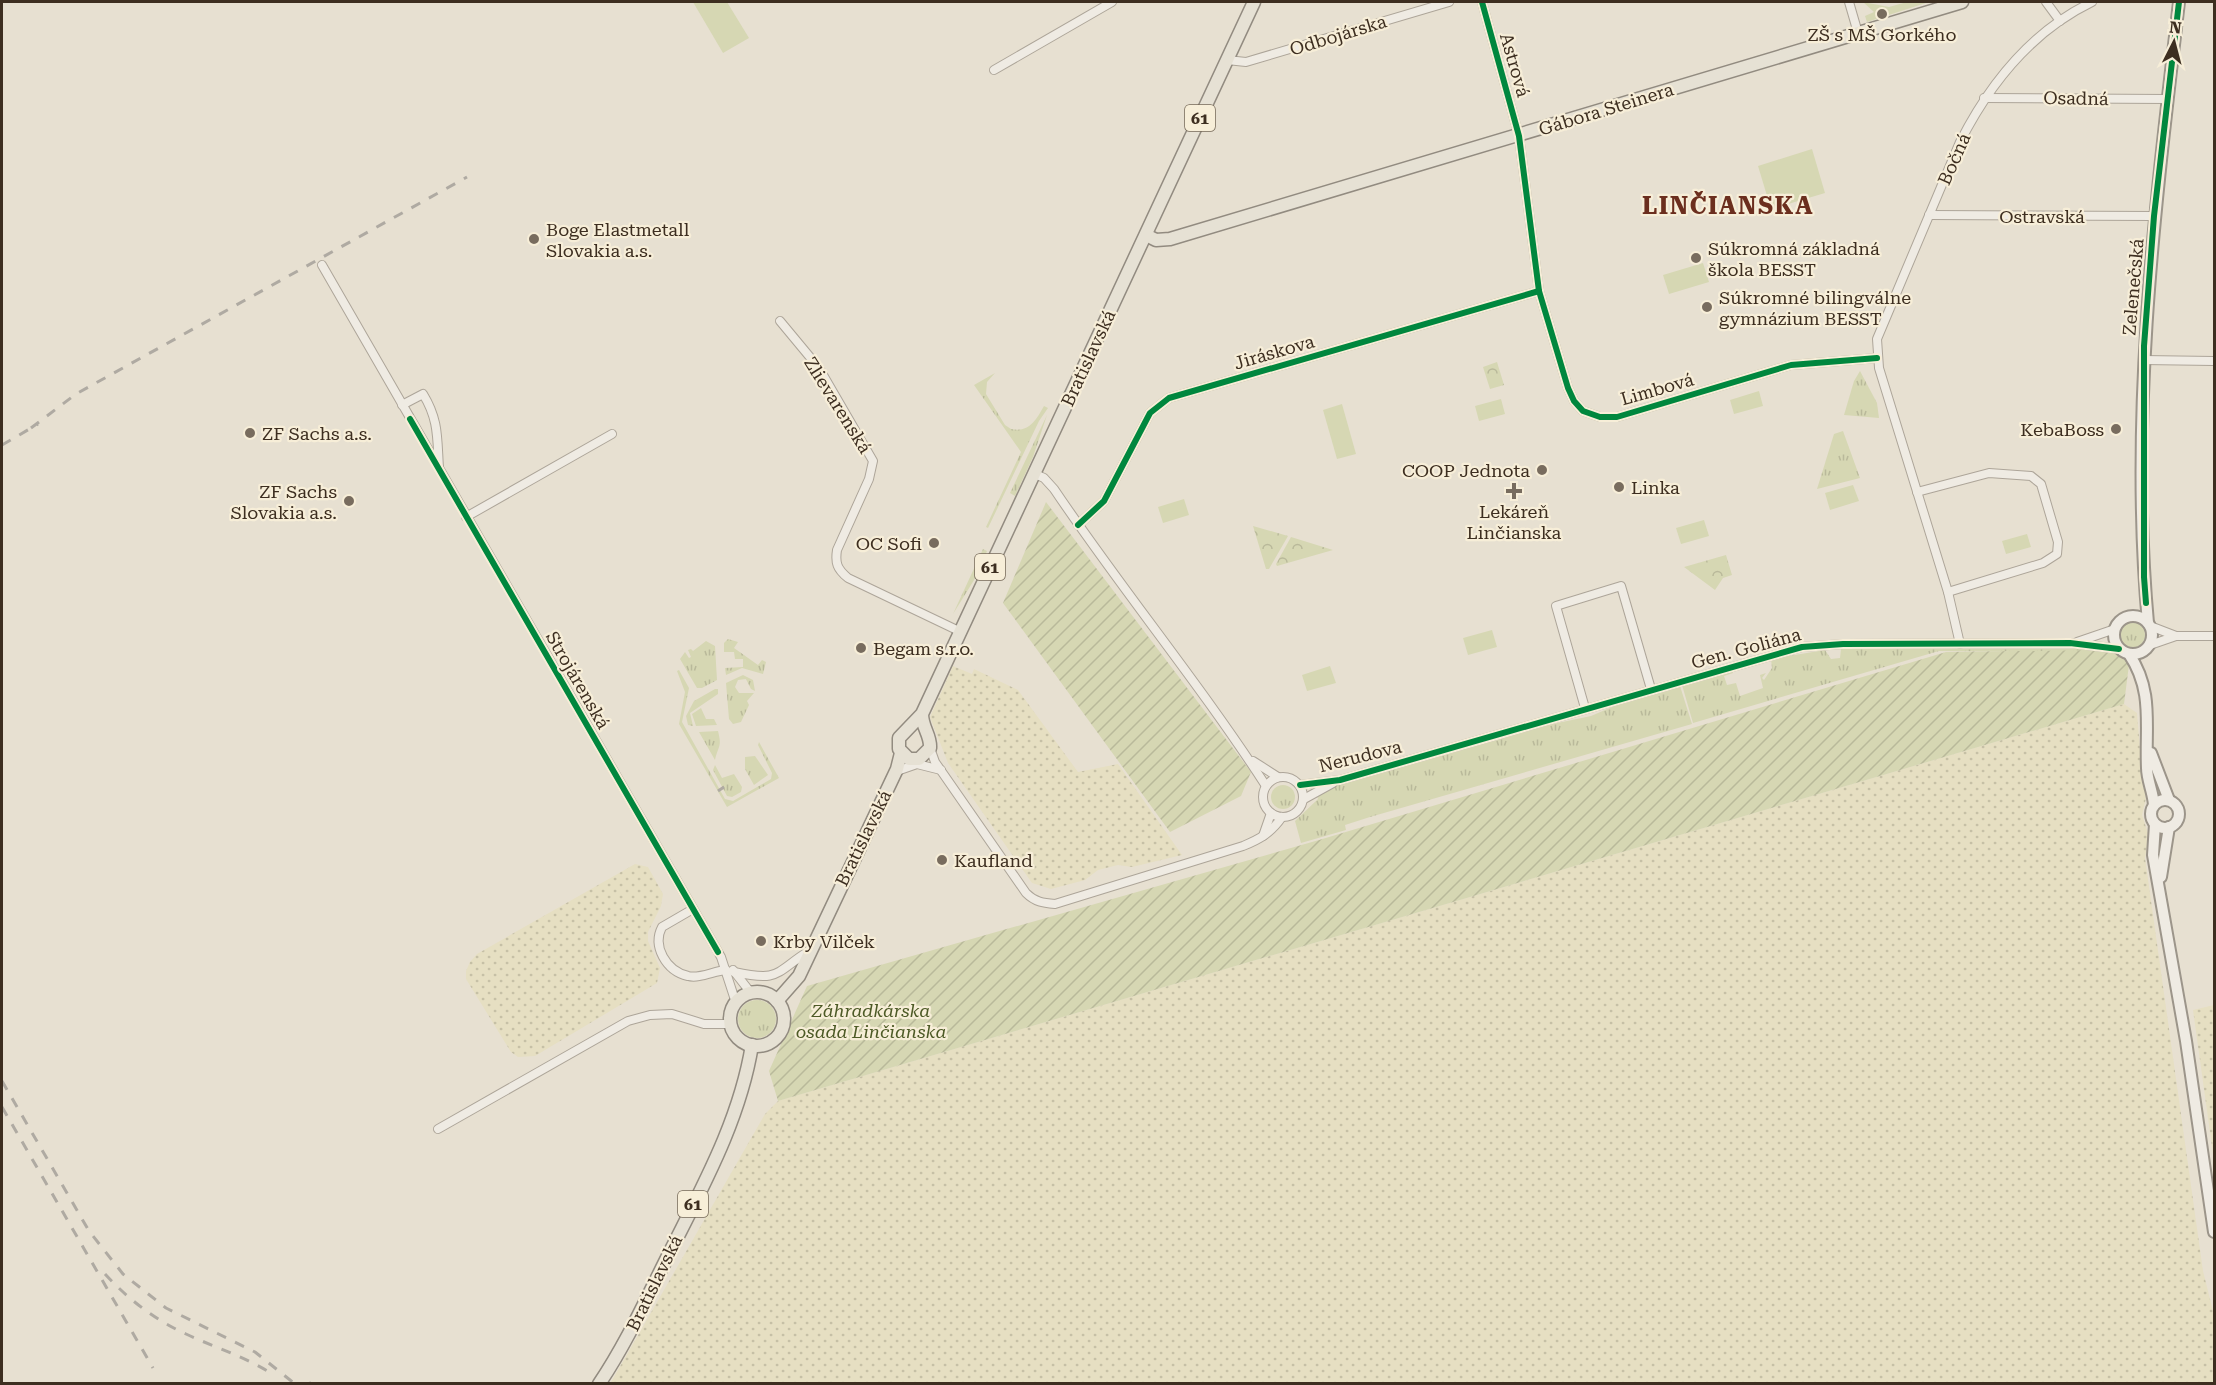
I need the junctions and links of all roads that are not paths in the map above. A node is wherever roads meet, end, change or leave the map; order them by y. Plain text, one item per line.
1 (1112, 2) edge
2 (1254, 2) edge
3 (1449, 2) edge
4 (1482, 2) edge
5 (1849, 2) edge
6 (1962, 2) edge
7 (2046, 2) edge
8 (2092, 2) edge
9 (2179, 2) edge
10 (2060, 21) junction
11 (1858, 33) junction
12 (1227, 60) junction
13 (994, 70) dead end
14 (1984, 99) junction
15 (2168, 99) junction
16 (1519, 136) junction
17 (1929, 215) junction
18 (2154, 216) junction
19 (1146, 235) junction
20 (322, 265) dead end
21 (1539, 291) junction
22 (780, 321) dead end
23 (1877, 358) junction
24 (2143, 360) junction
25 (2214, 361) edge
26 (402, 405) junction
27 (612, 434) dead end
28 (440, 472) junction
29 (1033, 473) junction
30 (1917, 492) junction
31 (466, 517) junction
32 (1078, 525) junction
33 (2144, 577) junction
34 (1948, 592) junction
35 (2131, 616) junction
36 (2149, 624) junction
37 (2115, 629) junction
38 (959, 631) junction
39 (2176, 636) junction
40 (2214, 636) edge
41 (1960, 644) junction
42 (2070, 644) junction
43 (2147, 648) junction
44 (2124, 652) junction
45 (2141, 674) junction
46 (1651, 689) junction
47 (1585, 708) junction
48 (922, 714) junction
49 (910, 728) junction
50 (924, 730) junction
51 (2148, 741) junction
52 (1426, 755) joint
53 (905, 756) junction
54 (930, 756) junction
55 (1249, 758) junction
56 (941, 770) junction
57 (896, 771) junction
58 (1278, 777) junction
59 (1340, 780) junction
60 (1300, 785) junction
61 (1266, 786) junction
62 (1304, 799) junction
63 (2169, 800) junction
64 (2154, 805) junction
65 (1271, 813) junction
66 (1282, 817) junction
67 (2155, 824) junction
68 (2169, 827) junction
69 (1263, 838) junction
70 (2160, 886) junction
71 (693, 909) junction
72 (810, 950) junction
73 (729, 969) junction
74 (751, 993) junction
75 (777, 1001) junction
76 (736, 1003) junction
77 (731, 1024) junction
78 (752, 1046) junction
79 (438, 1130) dead end
80 (2214, 1232) edge
81 (599, 1383) edge

1 - 13 street
2 - 12 main road, Bratislavská / 61
3 - 12 street, Odbojárska
4 - 16 street, Astrová
5 - 11 street
6 - 11 main road, Gábora Steinera
7 - 10 street
8 - 10 street, Bočná
9 - 15 street, Zelenečská
10 - 14 street, Bočná
11 - 16 main road, Gábora Steinera
12 - 19 main road, Bratislavská / 61
14 - 15 street, Osadná
14 - 17 street, Bočná
15 - 18 street, Zelenečská
16 - 19 main road, Gábora Steinera
16 - 21 street, Limbová
17 - 18 street, Ostravská
17 - 23 street, Bočná
18 - 24 street, Zelenečská
19 - 29 main road, Bratislavská / 61
20 - 26 street, Strojárenská
21 - 23 street, Limbová
21 - 32 street, Jiráskova
22 - 38 street, Zlievarenská
23 - 30 street
24 - 25 street, Zelenečská
24 - 33 street, Zelenečská
26 - 28 street, Strojárenská
26 - 28 street
27 - 31 street
28 - 31 street, Strojárenská
29 - 32 street
29 - 38 main road, Bratislavská / 61
30 - 34 street
30 - 34 street
31 - 71 street, Strojárenská
32 - 55 street
33 - 35 street, Zelenečská
33 - 36 street, Zelenečská
34 - 41 street
35 - 36 street
35 - 37 street, Zelenečská
36 - 39 street
36 - 43 street, Zelenečská
37 - 42 street, Gen. Goliána
37 - 44 street
38 - 48 main road, Bratislavská / 61
39 - 40 street
39 - 43 street
41 - 42 street, Gen. Goliána
41 - 46 street, Gen. Goliána
42 - 44 street, Gen. Goliána
43 - 44 street
43 - 45 street, Zelenečská
44 - 45 street
45 - 51 street
46 - 47 street, Gen. Goliána
46 - 47 street
47 - 52 street, Gen. Goliána
48 - 49 main road, Bratislavská / 61
48 - 50 main road
49 - 50 main road
49 - 53 main road, Bratislavská / 61
50 - 54 main road
51 - 63 street
51 - 64 street
52 - 59 street, Nerudova
53 - 54 main road
53 - 57 main road, Bratislavská
54 - 56 street
55 - 58 street
55 - 61 street
56 - 57 street
56 - 69 street
57 - 72 main road, Bratislavská
58 - 60 street
58 - 61 street
59 - 60 street, Nerudova
59 - 62 street, Nerudova
60 - 62 street
61 - 65 street
62 - 66 street
63 - 64 street
63 - 68 street
64 - 67 street
65 - 66 street
65 - 69 street
66 - 69 street
67 - 68 street
67 - 70 street
68 - 70 street
70 - 80 street
71 - 73 street, Strojárenská
71 - 73 street
72 - 73 street
72 - 75 main road, Bratislavská
73 - 74 street
73 - 76 street
74 - 75 main road
74 - 76 main road
75 - 78 main road
76 - 77 main road
77 - 78 main road
77 - 79 street
78 - 81 main road, Bratislavská / 61

